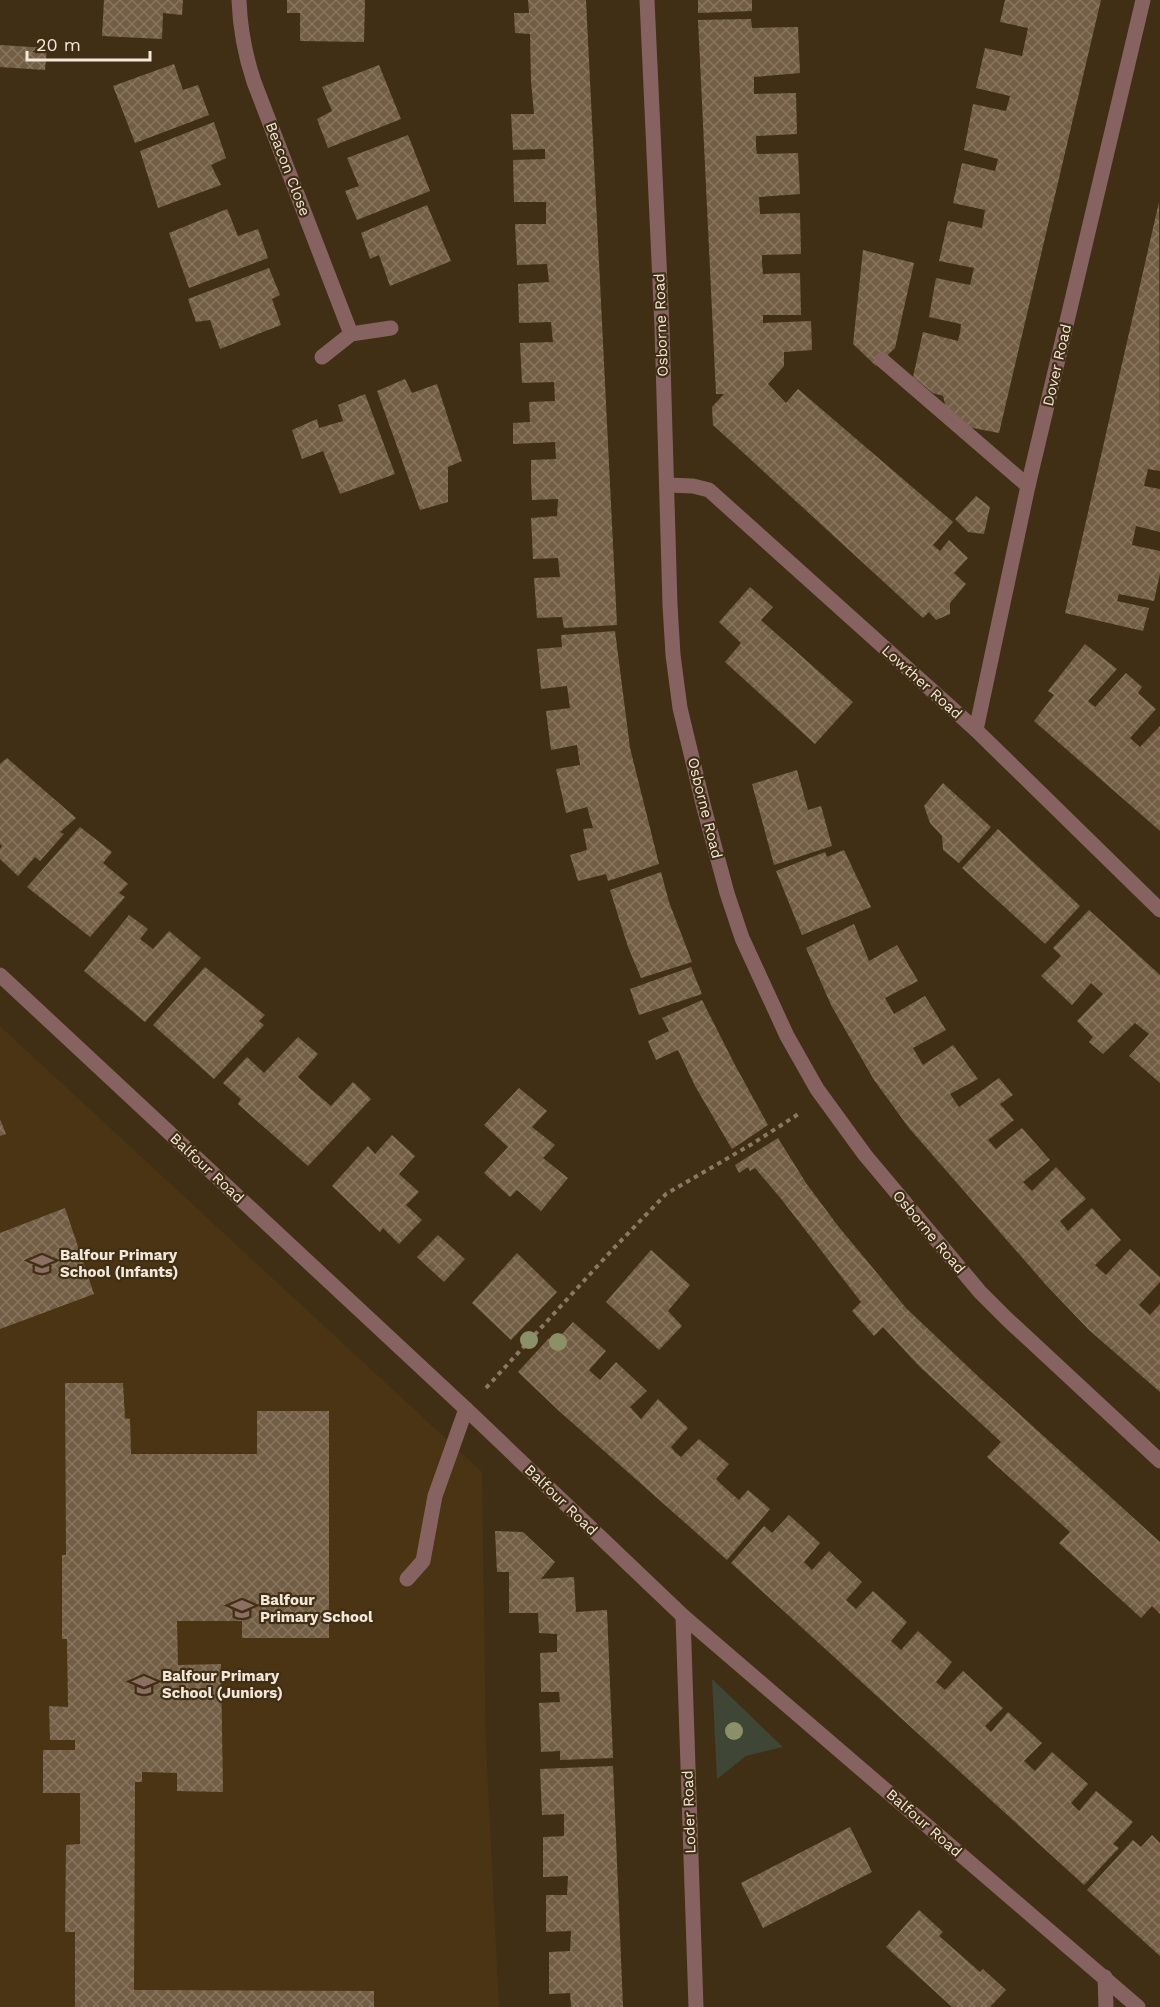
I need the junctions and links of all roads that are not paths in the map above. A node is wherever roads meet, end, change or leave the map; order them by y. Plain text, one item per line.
1 (238, 0) edge
2 (647, 0) edge
3 (1143, 0) edge
4 (391, 328) dead end
5 (351, 334) junction
6 (322, 357) dead end
7 (882, 360) dead end
8 (667, 485) junction
9 (1028, 486) junction
10 (976, 730) junction
11 (1160, 910) edge
12 (0, 975) edge
13 (466, 1409) junction
14 (1160, 1461) edge
15 (407, 1579) dead end
16 (683, 1616) junction
17 (1105, 1977) junction
18 (696, 2007) edge
19 (1106, 2007) edge
20 (1138, 2007) edge

1 - 5 street, Beacon Close
2 - 8 street, Osborne Road
3 - 9 street, Dover Road
4 - 5 street
5 - 6 street
7 - 9 street
8 - 10 street, Lowther Road
8 - 14 street, Osborne Road
9 - 10 street, Dover Road
10 - 11 street, Lowther Road
12 - 13 street, Balfour Road
13 - 15 street
13 - 16 street, Balfour Road
16 - 17 street, Balfour Road
16 - 18 street, Loder Road
17 - 19 street
17 - 20 street, Balfour Road

